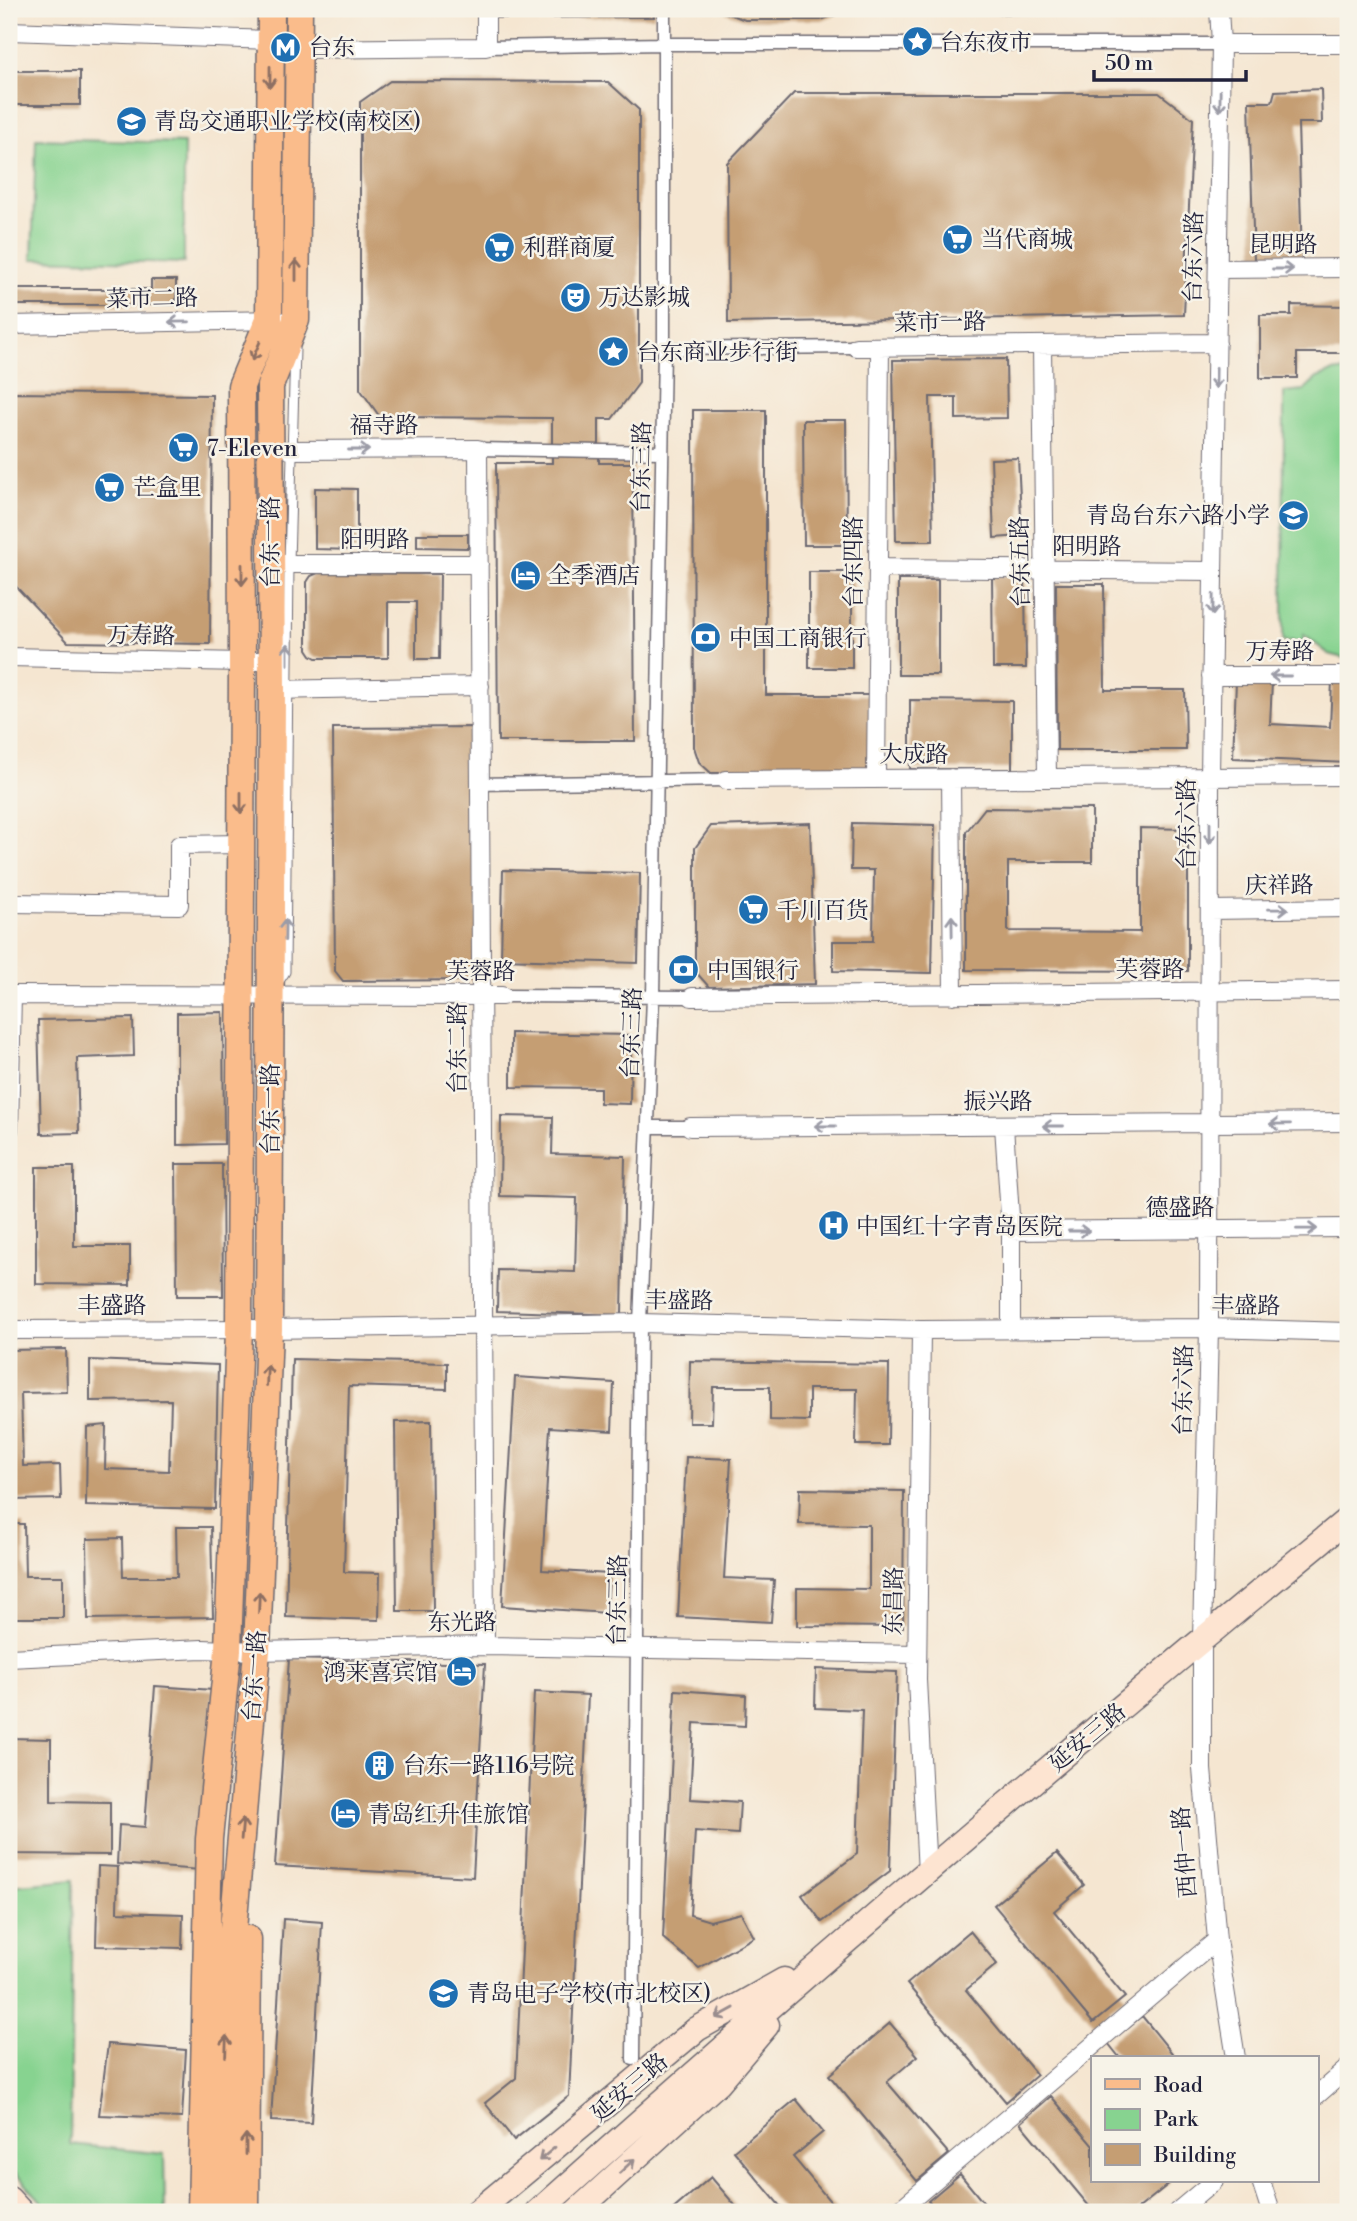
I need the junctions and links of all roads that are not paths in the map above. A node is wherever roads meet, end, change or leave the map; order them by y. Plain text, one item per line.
1 (271, 9) edge
2 (299, 9) edge
3 (486, 9) edge
4 (664, 9) edge
5 (1219, 9) edge
6 (9, 31) edge
7 (271, 40) junction
8 (664, 44) junction
9 (1221, 44) junction
10 (1348, 44) edge
11 (486, 47) junction
12 (298, 49) junction
13 (1348, 268) edge
14 (1218, 269) junction
15 (269, 320) junction
16 (296, 320) junction
17 (9, 325) edge
18 (1217, 344) junction
19 (1042, 345) junction
20 (856, 347) joint
21 (880, 347) junction
22 (664, 349) junction
23 (478, 449) junction
24 (290, 450) junction
25 (662, 452) junction
26 (279, 563) junction
27 (479, 564) junction
28 (878, 568) junction
29 (1213, 570) junction
30 (1045, 571) junction
31 (9, 657) edge
32 (271, 660) junction
33 (242, 662) junction
34 (1212, 676) junction
35 (1348, 676) edge
36 (480, 686) junction
37 (280, 690) junction
38 (1210, 776) junction
39 (1348, 776) edge
40 (1047, 777) junction
41 (876, 778) junction
42 (951, 778) junction
43 (726, 780) joint
44 (656, 781) junction
45 (479, 784) junction
46 (241, 844) junction
47 (9, 903) edge
48 (1348, 908) edge
49 (1210, 910) junction
50 (1348, 990) edge
51 (1210, 992) junction
52 (271, 994) junction
53 (10, 995) edge
54 (241, 995) junction
55 (953, 995) junction
56 (481, 996) junction
57 (502, 996) joint
58 (653, 997) junction
59 (692, 997) joint
60 (1348, 1122) edge
61 (1210, 1125) junction
62 (1004, 1126) junction
63 (648, 1127) junction
64 (690, 1127) joint
65 (9, 1130) edge
66 (1348, 1228) edge
67 (1011, 1231) junction
68 (1209, 1231) junction
69 (640, 1323) junction
70 (483, 1326) junction
71 (1012, 1328) junction
72 (1209, 1328) junction
73 (239, 1329) junction
74 (269, 1329) junction
75 (9, 1330) edge
76 (921, 1330) junction
77 (1348, 1332) edge
78 (1348, 1519) edge
79 (1202, 1639) junction
80 (485, 1646) junction
81 (638, 1649) junction
82 (228, 1650) junction
83 (257, 1651) junction
84 (916, 1654) junction
85 (9, 1658) edge
86 (927, 1873) junction
87 (236, 1897) junction
88 (1217, 1940) junction
89 (827, 1956) junction
90 (1236, 2056) edge
91 (633, 2059) dead end
92 (1348, 2068) edge
93 (1318, 2094) edge
94 (1213, 2182) edge
95 (1261, 2182) edge
96 (9, 2199) edge
97 (21, 2212) edge
98 (201, 2212) edge
99 (222, 2212) edge
100 (246, 2212) edge
101 (477, 2212) edge
102 (538, 2212) edge
103 (576, 2212) edge
104 (897, 2212) edge
105 (1177, 2212) edge
106 (1271, 2212) edge

1 - 7 main road, 台东一路
2 - 12 main road, 台东一路
3 - 11 street
4 - 8 street, 台东三路
5 - 9 street, 台东六路
6 - 7 street
7 -> 15 main road, 台东一路
8 - 9 street
8 - 11 street
8 - 22 street, 台东三路
9 - 10 street
9 -> 14 street, 台东六路
11 - 12 street
16 -> 12 main road, 台东一路
14 -> 13 street, 昆明路
14 - 18 street, 台东六路
15 - 16 street, 菜市二路
15 -> 17 street, 菜市二路
15 -> 33 main road, 台东一路
16 - 24 lane
16 - 26 main road, 台东一路
18 - 19 street, 菜市一路
18 -> 29 street, 台东六路
19 - 21 street, 菜市一路
19 - 30 street, 台东五路
20 - 21 street, 菜市一路
20 - 22 street, 菜市一路
21 - 28 street, 台东四路
22 - 25 street, 台东三路
24 -> 23 street, 福寺路
23 - 25 street
23 - 27 street, 台东二路
24 - 26 lane
25 - 44 street, 台东三路
26 - 27 street, 阳明路
26 - 32 main road, 台东一路
37 -> 26 lane
27 - 36 street, 台东二路
28 - 30 street, 阳明路
28 - 41 street, 台东四路
29 - 30 street, 阳明路
29 -> 34 street, 台东六路
30 - 40 street, 台东五路
31 - 33 street, 万寿路
32 - 33 street, 万寿路
32 - 37 main road, 台东一路
33 -> 46 main road, 台东一路
35 -> 34 street, 万寿路
34 - 38 street, 台东六路
36 - 37 street
36 - 45 street, 台东二路
52 -> 37 main road, 台东一路
38 - 39 street, 大成路
38 - 40 street, 大成路
38 -> 49 street, 台东六路
40 - 42 street, 大成路
41 - 42 street, 大成路
41 - 43 street, 大成路
55 -> 42 street
43 - 44 street, 大成路
44 - 45 street, 大成路
44 - 58 street, 台东三路
45 - 56 street, 台东二路
46 - 47 street
46 - 54 main road, 台东一路
49 -> 48 street, 庆祥路
49 - 51 street, 台东六路
50 - 51 street, 芙蓉路
51 - 55 street, 芙蓉路
51 - 61 street, 台东六路
52 - 54 street, 芙蓉路
52 - 56 street, 芙蓉路
52 - 74 main road, 台东一路
53 - 54 street, 芙蓉路
53 - 65 street
54 - 73 main road, 台东一路
55 - 59 street, 芙蓉路
56 - 57 street, 芙蓉路
56 - 70 street, 台东二路
57 - 58 street, 芙蓉路
58 - 59 street, 芙蓉路
58 - 63 street, 台东三路
60 -> 61 street, 振兴路
61 -> 62 street, 振兴路
61 - 68 street, 台东六路
62 -> 64 street, 振兴路
62 - 67 street
63 - 64 street, 振兴路
63 - 69 street, 台东三路
68 -> 66 street, 德盛路
67 -> 68 street, 德盛路
67 - 71 street
68 - 72 street, 台东六路
69 - 70 street, 丰盛路
69 - 76 street, 丰盛路
69 - 81 street, 台东三路
70 - 74 street, 丰盛路
70 - 80 street, 台东二路
71 - 72 street, 丰盛路
71 - 76 street, 丰盛路
72 - 77 street, 丰盛路
72 - 79 street, 台东六路
73 - 74 street, 丰盛路
73 - 75 street, 丰盛路
73 - 82 main road, 台东一路
83 -> 74 main road, 台东一路
76 - 84 street, 东昌路
78 - 79 main road, 延安三路
79 - 86 main road, 延安三路
79 - 88 street, 西仲一路
80 - 81 street, 东光路
80 - 83 street, 东光路
81 - 84 street, 东光路
81 - 91 street, 台东三路
82 - 83 street, 东光路
82 - 85 street, 东光路
82 - 98 main road, 台东一路
87 -> 83 main road, 台东一路
84 - 86 street, 东昌路
86 - 89 main road, 延安三路
99 -> 87 main road
100 -> 87 main road, 台东一路
88 - 90 street, 西仲一路
88 - 104 street
89 -> 101 main road, 延安三路
89 - 102 main road, 延安三路
103 -> 89 main road, 延安三路
92 - 93 street
94 - 105 street
95 - 106 street
96 - 97 main road

